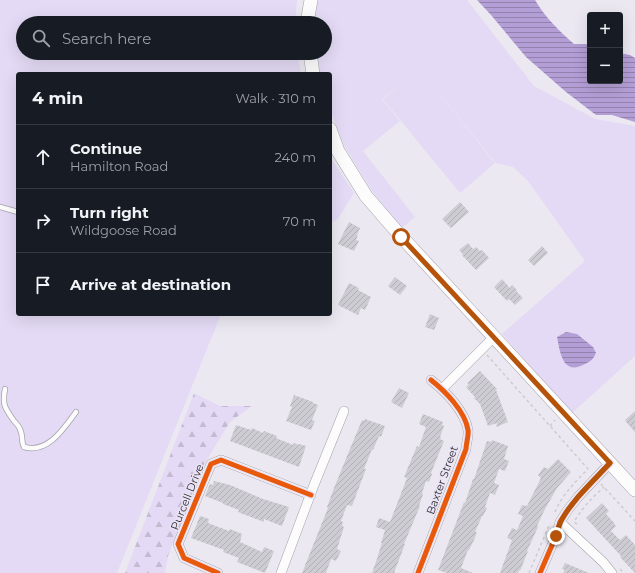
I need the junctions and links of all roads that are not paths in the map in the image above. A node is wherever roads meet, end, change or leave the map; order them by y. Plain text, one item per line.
1 (311, 0) edge
2 (308, 16) edge
3 (311, 60) edge
4 (313, 72) edge
5 (332, 134) edge
6 (0, 207) edge
7 (16, 211) edge
8 (494, 337) junction
9 (430, 380) dead end
10 (5, 389) dead end
11 (442, 389) junction
12 (344, 411) dead end
13 (76, 412) dead end
14 (610, 463) junction
15 (635, 490) edge
16 (310, 495) junction
17 (556, 521) junction
18 (615, 570) edge
19 (218, 573) edge
20 (281, 573) edge
21 (418, 573) edge
22 (540, 573) edge

1 - 2 main road
3 - 4 main road
5 - 8 main road
6 - 7 lane
8 - 11 street
8 - 14 main road
9 - 11 street, Baxter Street
10 - 13 lane
11 - 21 street, Baxter Street
12 - 16 street
14 - 15 main road
14 - 17 street
16 - 19 street, Purcell Drive
16 - 20 street
17 - 18 street
17 - 22 street

